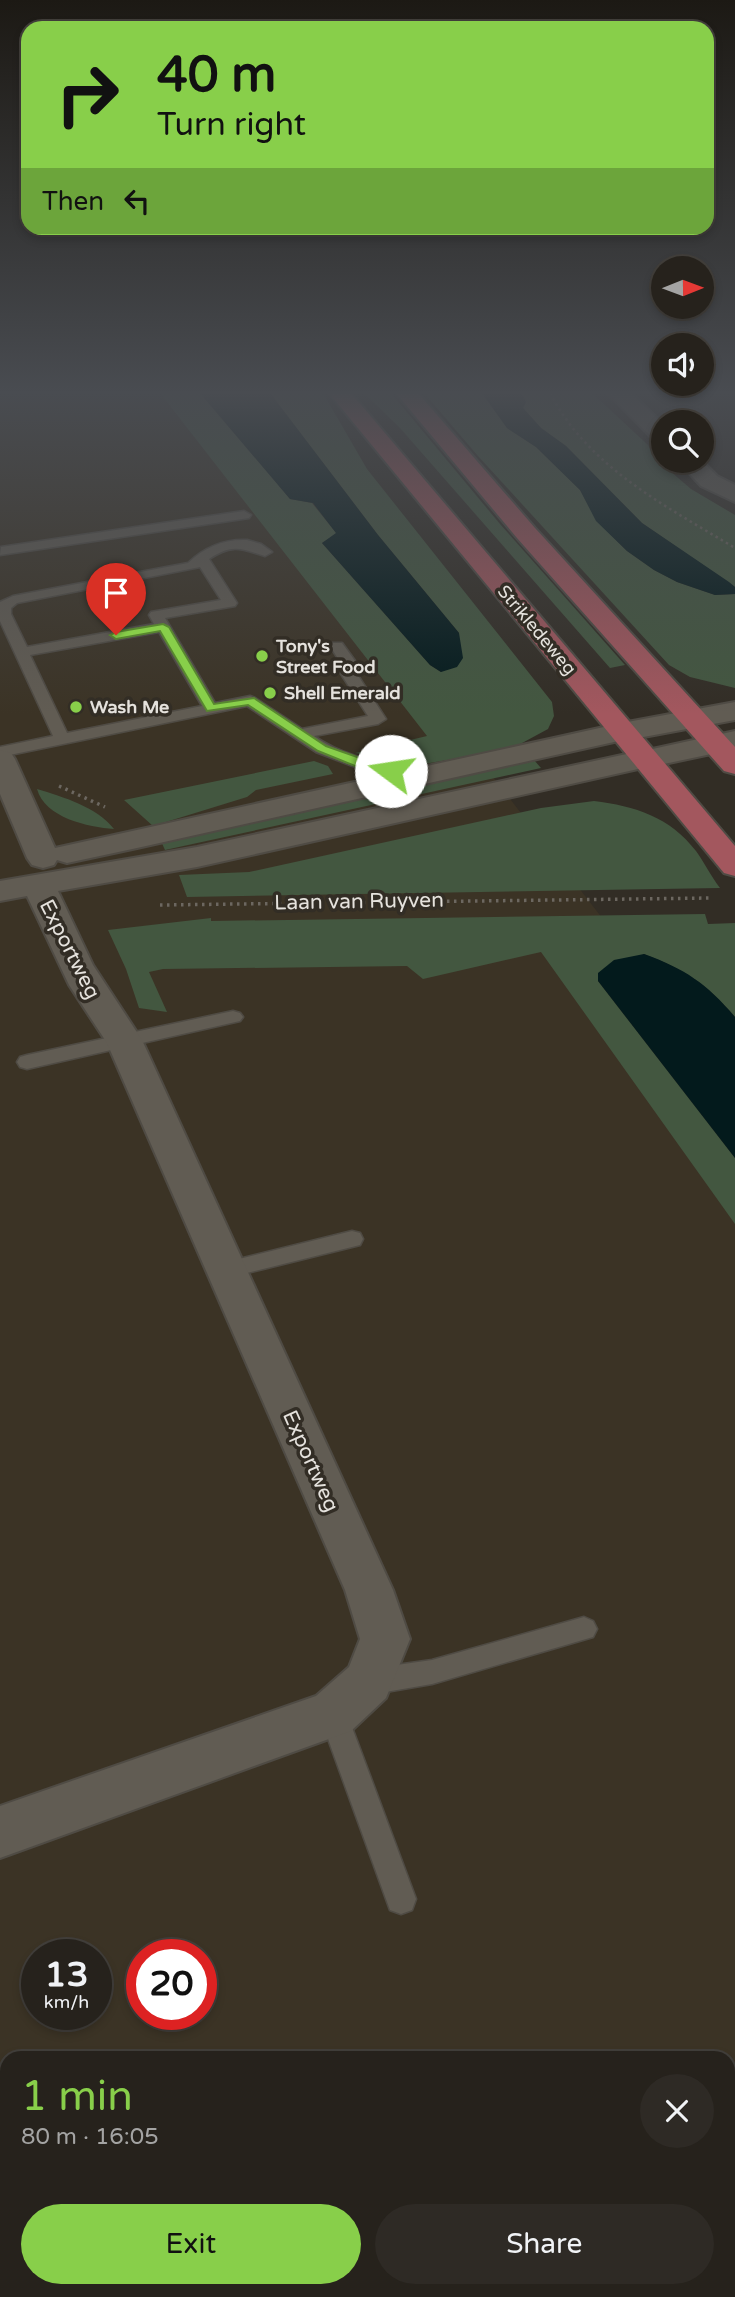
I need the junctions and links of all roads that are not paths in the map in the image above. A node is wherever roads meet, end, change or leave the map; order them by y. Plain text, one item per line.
1 (429, 500) edge
2 (498, 500) edge
3 (244, 515) dead end
4 (1, 551) edge
5 (265, 552) dead end
6 (201, 557) junction
7 (163, 627) junction
8 (337, 646) dead end
9 (21, 652) junction
10 (211, 709) junction
11 (735, 711) edge
12 (694, 718) junction
13 (622, 732) junction
14 (300, 734) junction
15 (62, 739) junction
16 (729, 750) edge
17 (0, 752) edge
18 (0, 760) edge
19 (645, 760) junction
20 (418, 776) junction
21 (735, 866) edge
22 (0, 867) edge
23 (40, 870) junction
24 (0, 891) edge
25 (233, 1017) dead end
26 (124, 1040) junction
27 (27, 1062) dead end
28 (352, 1238) dead end
29 (227, 1270) junction
30 (584, 1629) dead end
31 (368, 1682) junction
32 (333, 1714) junction
33 (0, 1832) edge
34 (401, 1899) dead end

1 - 13 main road, Strikledeweg
2 - 12 main road
3 - 4 lane
5 - 6 lane
6 - 7 lane
6 - 9 lane
7 - 9 lane
7 - 10 lane
8 - 14 lane
9 - 15 lane
10 - 14 lane
10 - 15 lane
11 - 12 street
12 - 13 street
12 - 16 main road
13 - 19 main road, Strikledeweg
13 - 20 street
14 - 20 lane
15 - 17 lane
16 - 19 street
18 - 23 street, Exportweg
19 - 21 main road, Strikledeweg
19 - 23 street
20 - 23 street
22 - 23 street
23 - 24 street
23 - 26 street, Exportweg
25 - 26 lane
26 - 27 lane
26 - 29 street, Exportweg
28 - 29 lane
29 - 31 street, Exportweg
30 - 31 lane
31 - 32 street, Exportweg
32 - 33 street, Exportweg
32 - 34 lane

